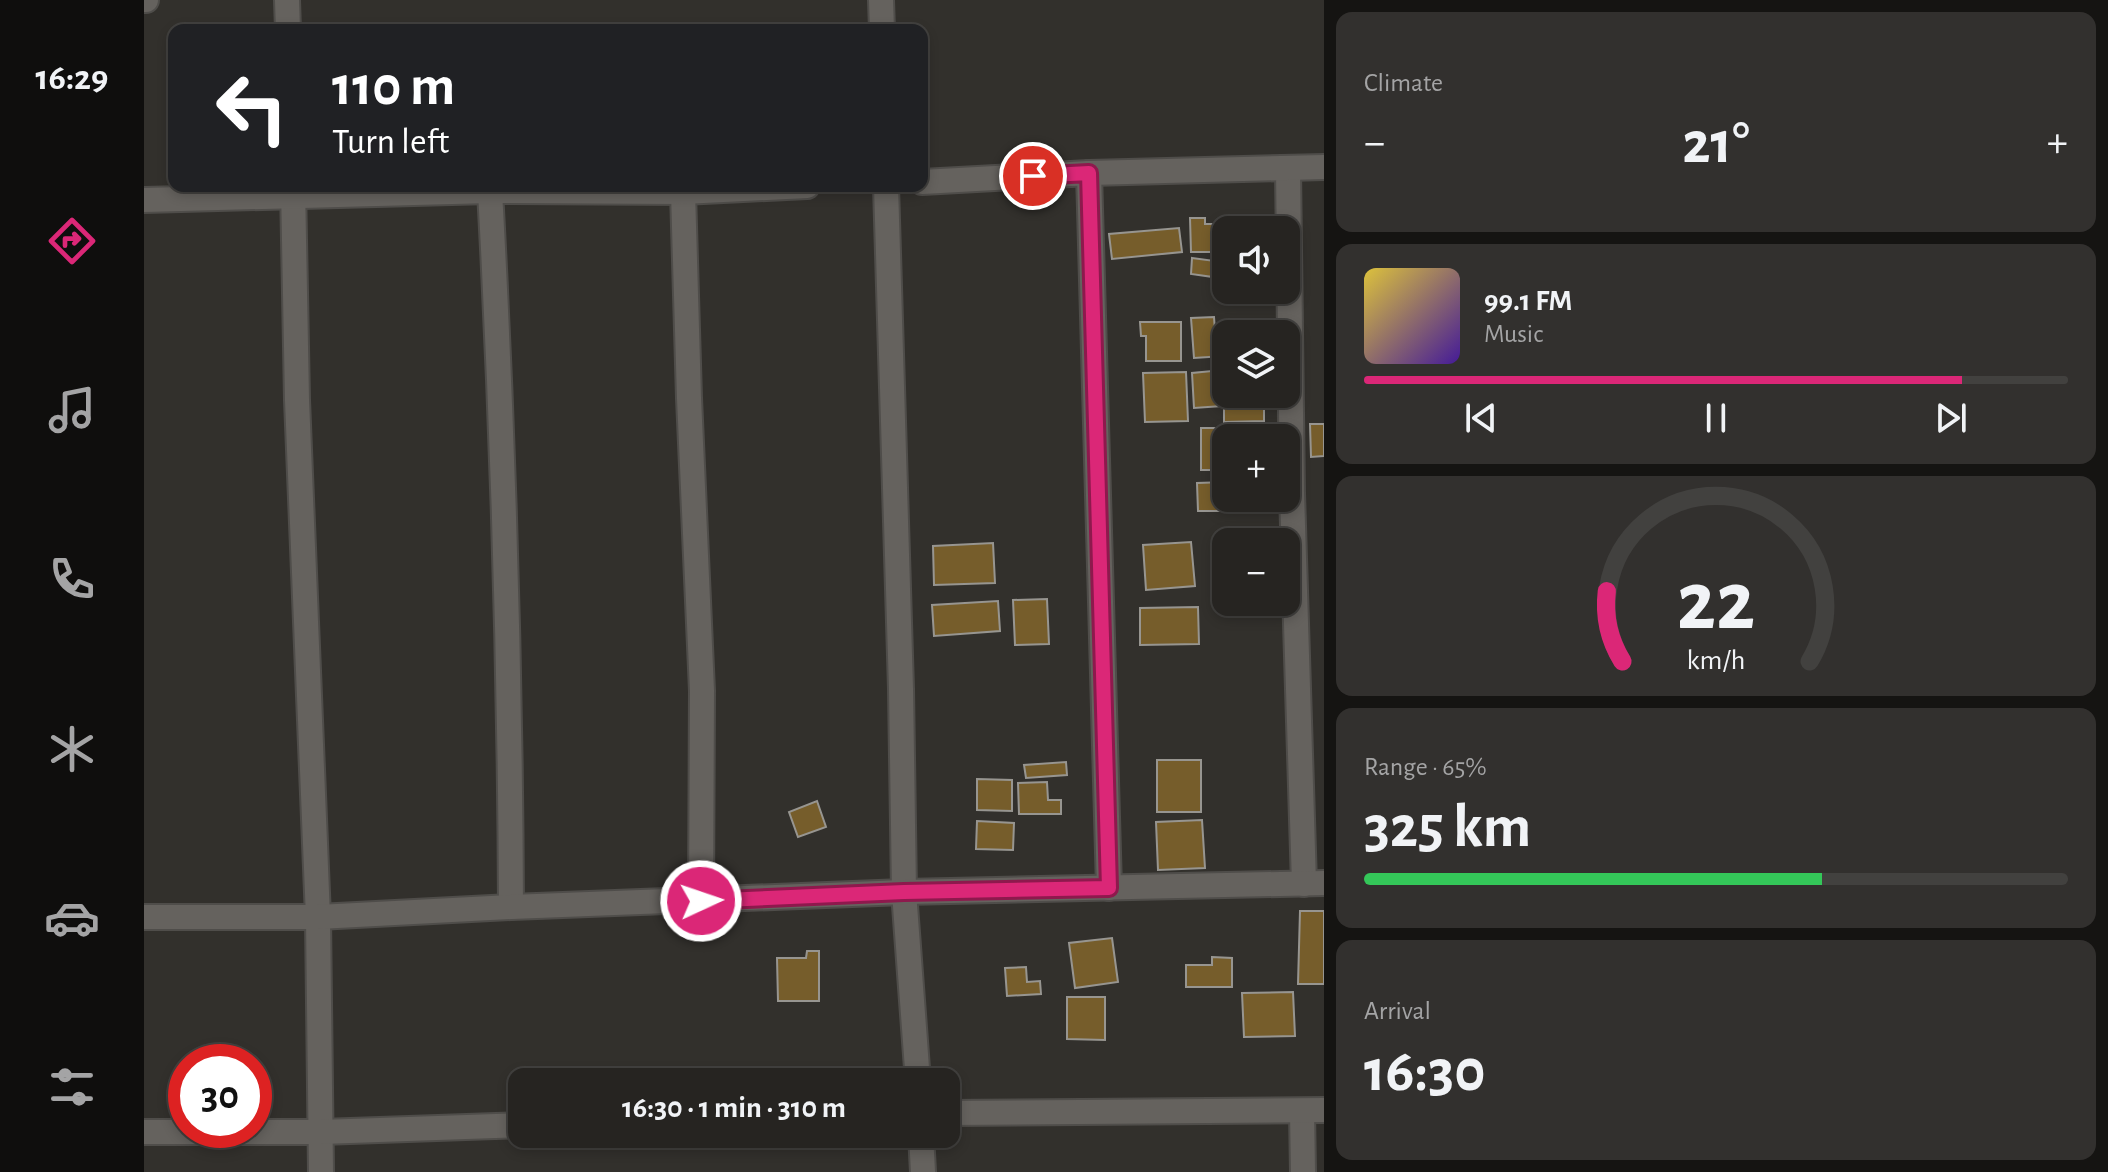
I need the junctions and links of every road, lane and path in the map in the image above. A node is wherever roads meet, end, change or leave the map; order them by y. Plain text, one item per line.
1 (287, 0) edge
2 (881, 0) edge
3 (288, 24) edge
4 (882, 24) edge
5 (1324, 167) edge
6 (1288, 169) junction
7 (1089, 173) junction
8 (928, 182) edge
9 (276, 192) edge
10 (293, 192) edge
11 (490, 192) edge
12 (683, 192) edge
13 (886, 192) edge
14 (144, 200) edge
15 (1314, 884) edge
16 (1109, 888) junction
17 (904, 892) junction
18 (701, 901) junction
19 (511, 907) junction
20 (149, 912) edge
21 (318, 917) junction
22 (917, 1068) edge
23 (1313, 1110) edge
24 (960, 1113) edge
25 (508, 1125) edge
26 (144, 1132) edge
27 (321, 1132) junction
28 (922, 1148) edge
29 (321, 1172) edge
30 (923, 1172) edge
31 (1303, 1172) edge

1 - 3 street
2 - 4 street
5 - 6 street
6 - 7 street
6 - 15 street
7 - 8 street
7 - 16 street
9 - 14 street
10 - 21 street
11 - 19 street
12 - 18 street
13 - 17 street
15 - 16 street
16 - 17 street
17 - 18 street
17 - 22 street
18 - 19 street
19 - 21 street
20 - 21 street
21 - 27 street
23 - 24 street
23 - 31 street
25 - 27 street
26 - 27 street
27 - 29 street
28 - 30 street

